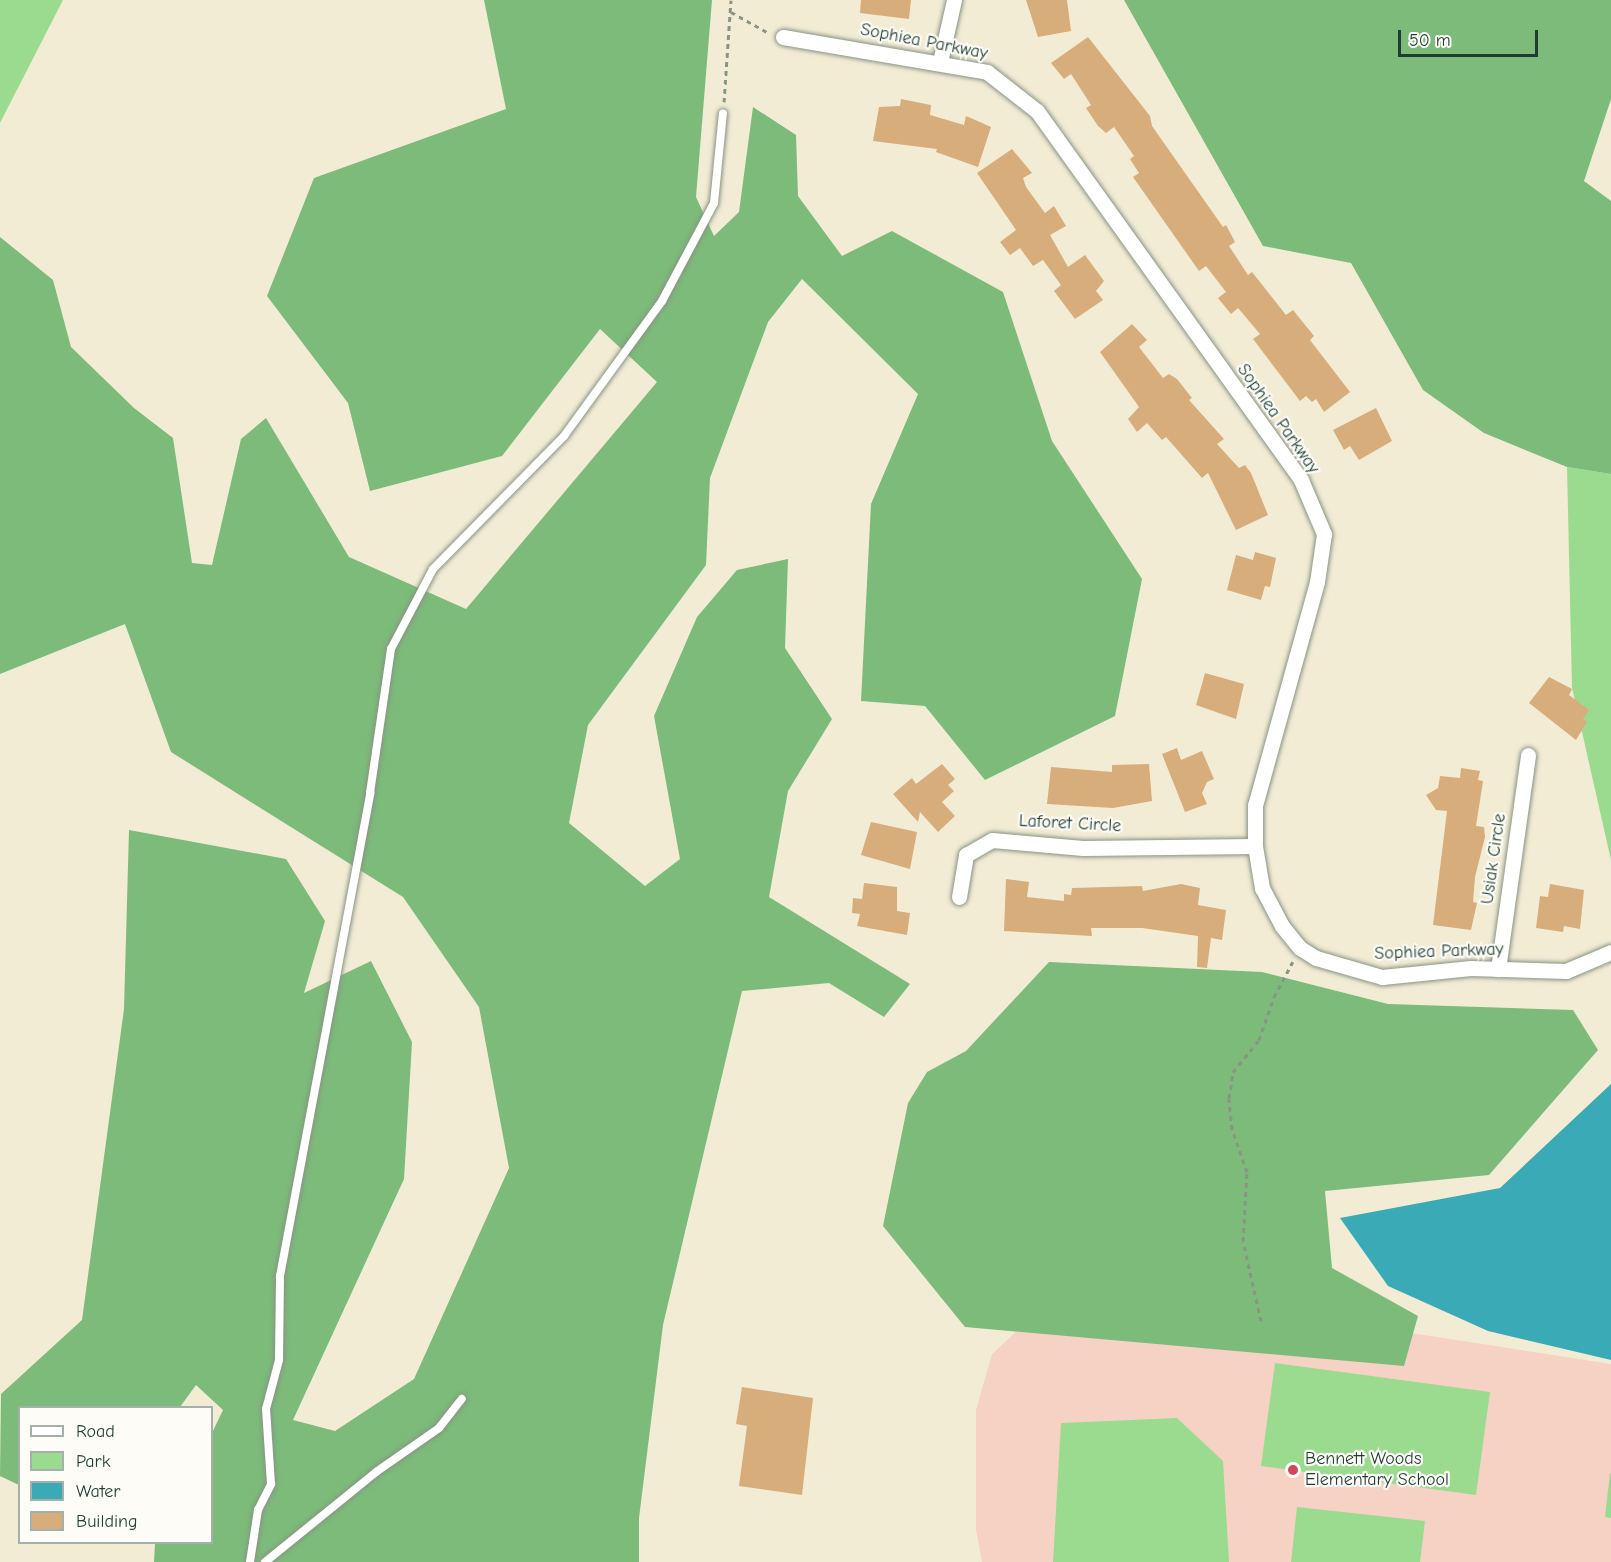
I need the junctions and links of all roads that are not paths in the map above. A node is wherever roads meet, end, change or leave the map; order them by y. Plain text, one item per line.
1 (954, 0) edge
2 (783, 37) road end
3 (940, 62) junction
4 (723, 113) road end
5 (1528, 755) dead end
6 (1255, 846) junction
7 (959, 897) dead end
8 (1611, 952) edge
9 (1498, 969) junction
10 (462, 1400) dead end
11 (250, 1562) edge
12 (265, 1562) edge

1 - 3 street
2 - 3 street, Sophiea Parkway
3 - 6 street, Sophiea Parkway
4 - 11 lane
5 - 9 street, Usiak Circle
6 - 7 street, Laforet Circle
6 - 9 street, Sophiea Parkway
8 - 9 street, Sophiea Parkway
10 - 12 lane

